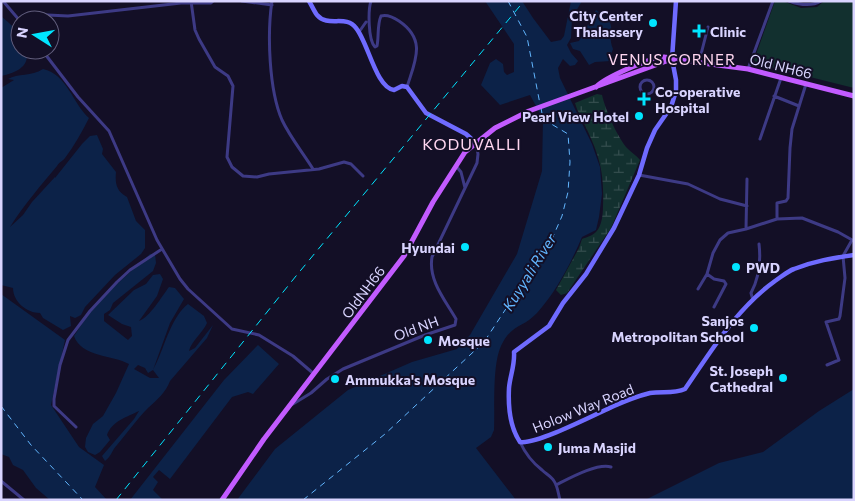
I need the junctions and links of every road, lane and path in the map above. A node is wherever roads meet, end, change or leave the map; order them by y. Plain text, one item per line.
1 (213, 1) edge
2 (242, 1) edge
3 (309, 1) edge
4 (371, 1) edge
5 (676, 1) edge
6 (773, 1) edge
7 (789, 1) edge
8 (821, 1) edge
9 (192, 2) edge
10 (272, 3) edge
11 (60, 16) edge
12 (366, 22) dead end
13 (708, 28) dead end
14 (359, 32) junction
15 (672, 59) junction
16 (50, 60) edge
17 (699, 62) junction
18 (646, 68) junction
19 (748, 69) junction
20 (780, 78) junction
21 (648, 80) junction
22 (806, 84) junction
23 (408, 87) junction
24 (596, 87) junction
25 (774, 96) junction
26 (854, 96) edge
27 (799, 106) junction
28 (529, 112) joint
29 (760, 139) dead end
30 (476, 143) junction
31 (456, 165) junction
32 (313, 169) junction
33 (638, 175) junction
34 (363, 176) dead end
35 (747, 179) dead end
36 (465, 188) junction
37 (747, 206) junction
38 (777, 219) junction
39 (746, 230) junction
40 (853, 241) edge
41 (759, 244) dead end
42 (162, 249) junction
43 (854, 255) edge
44 (843, 256) junction
45 (707, 274) junction
46 (698, 289) dead end
47 (753, 300) junction
48 (714, 307) dead end
49 (828, 365) dead end
50 (315, 374) junction
51 (290, 406) junction
52 (76, 427) dead end
53 (520, 442) junction
54 (611, 468) dead end
55 (1, 481) edge
56 (556, 485) junction
57 (24, 500) edge
58 (222, 500) edge
59 (560, 500) edge

1 - 9 street
2 - 10 street
3 - 14 street
4 - 23 street
5 - 15 street, Holow Way Road
6 - 19 street
7 - 8 street
9 - 11 street
9 - 32 street
10 - 32 street
12 - 14 street
13 - 17 street
14 - 23 street
15 - 17 main road, Old NH66
15 - 18 main road, Old NH66
15 - 24 main road, Old NH66
15 - 33 street, Holow Way Road
16 - 42 street
17 - 19 main road, Old NH66
18 - 21 street
18 - 24 main road, Old NH66
19 - 20 main road, Old NH66
20 - 22 main road, Old NH66
20 - 25 street
21 - 21 street
22 - 26 main road, Old NH66
22 - 27 street
23 - 30 street
24 - 28 main road, Old NH66
25 - 27 street
25 - 29 street
27 - 38 street
28 - 30 main road, OldNH66
30 - 31 main road, OldNH66
30 - 36 street, Old NH
31 - 36 street
31 - 50 main road, OldNH66
32 - 34 street
33 - 37 street
33 - 53 street, Holow Way Road
35 - 37 street
36 - 51 street, Old NH
37 - 39 street
38 - 39 street
38 - 40 street
39 - 45 street
40 - 44 street
41 - 47 street
42 - 50 street
42 - 52 street
43 - 44 street, Holow Way Road
44 - 47 street, Holow Way Road
44 - 49 street
45 - 46 street
45 - 48 street
47 - 53 street, Holow Way Road
50 - 51 main road, OldNH66
51 - 58 main road, OldNH66
53 - 56 street
54 - 56 street
55 - 57 street
56 - 59 street

